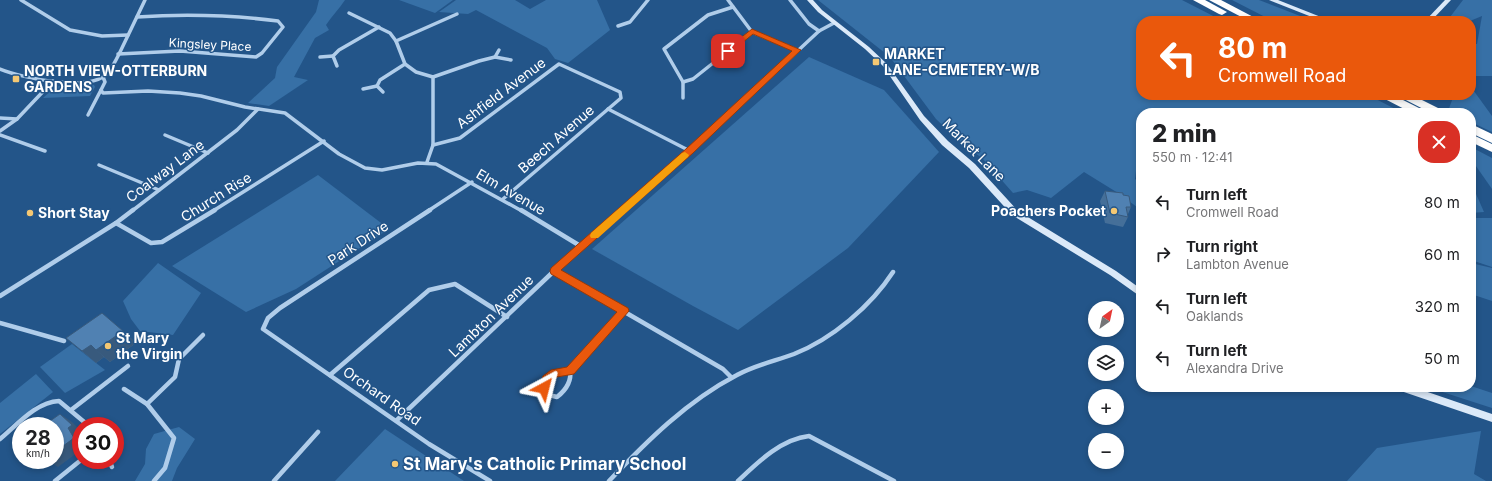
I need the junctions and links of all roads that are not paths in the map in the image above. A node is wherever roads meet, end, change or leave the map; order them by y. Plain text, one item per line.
1 (21, 0) edge
2 (145, 0) edge
3 (648, 0) edge
4 (728, 0) edge
5 (790, 0) edge
6 (810, 0) edge
7 (1198, 0) edge
8 (1214, 0) edge
9 (1272, 0) edge
10 (1448, 0) edge
11 (733, 7) junction
12 (349, 13) dead end
13 (457, 14) dead end
14 (1229, 16) edge
15 (1246, 16) edge
16 (1315, 16) edge
17 (1433, 16) edge
18 (137, 17) junction
19 (834, 23) junction
20 (618, 26) dead end
21 (379, 27) junction
22 (819, 31) junction
23 (752, 32) junction
24 (128, 35) junction
25 (396, 41) junction
26 (499, 50) dead end
27 (797, 50) junction
28 (118, 54) junction
29 (333, 56) junction
30 (320, 57) dead end
31 (495, 57) junction
32 (510, 60) dead end
33 (405, 64) junction
34 (559, 64) joint
35 (337, 66) dead end
36 (0, 69) edge
37 (103, 77) junction
38 (433, 77) junction
39 (53, 81) junction
40 (683, 82) junction
41 (377, 86) junction
42 (363, 89) dead end
43 (101, 90) junction
44 (383, 92) dead end
45 (682, 98) dead end
46 (1395, 100) edge
47 (1414, 100) edge
48 (1411, 108) edge
49 (1430, 108) edge
50 (258, 109) junction
51 (608, 110) junction
52 (88, 115) dead end
53 (0, 118) edge
54 (17, 119) junction
55 (0, 130) edge
56 (1476, 131) edge
57 (0, 135) edge
58 (165, 136) dead end
59 (1492, 139) edge
60 (1476, 140) edge
61 (324, 141) junction
62 (433, 145) junction
63 (1492, 148) edge
64 (690, 150) junction
65 (45, 151) dead end
66 (208, 153) junction
67 (427, 162) junction
68 (99, 165) dead end
69 (472, 182) junction
70 (159, 190) junction
71 (503, 199) junction
72 (116, 223) junction
73 (582, 247) junction
74 (554, 271) junction
75 (893, 272) dead end
76 (1136, 290) edge
77 (0, 296) edge
78 (624, 311) junction
79 (507, 317) junction
80 (0, 323) edge
81 (263, 329) joint
82 (203, 335) dead end
83 (64, 341) dead end
84 (128, 366) dead end
85 (570, 370) junction
86 (330, 375) junction
87 (730, 377) junction
88 (124, 389) dead end
89 (1415, 392) edge
90 (147, 404) junction
91 (71, 410) junction
92 (79, 417) edge
93 (1492, 418) edge
94 (397, 420) junction
95 (318, 432) dead end
96 (0, 438) edge
97 (72, 467) edge
98 (55, 481) edge
99 (154, 481) edge
100 (274, 481) edge
101 (490, 481) edge
102 (609, 481) edge
103 (738, 481) edge
104 (894, 481) edge

1 - 24 street
2 - 18 street
3 - 20 street
4 - 11 street
5 - 22 street
6 - 19 street, Market Lane
7 - 14 highway
8 - 15 highway
9 - 16 street
10 - 17 street
11 - 23 street
11 - 40 street
12 - 21 street
13 - 25 street
18 - 24 street
18 - 28 street, Kingsley Place
19 - 22 street, Lambton Avenue
19 - 76 street, Market Lane
21 - 25 street
21 - 29 street
22 - 27 street, Lambton Avenue
23 - 27 street
23 - 40 street
24 - 28 street
25 - 33 street
26 - 31 street
27 - 64 street, Lambton Avenue
28 - 37 street
29 - 30 street
29 - 35 street
31 - 32 street
31 - 38 street
33 - 38 street
33 - 41 street
34 - 51 street, Beech Avenue
34 - 62 street, Ashfield Avenue
36 - 39 street
37 - 39 street
37 - 43 street
38 - 62 street
39 - 54 street
40 - 45 street
41 - 42 street
41 - 44 street
43 - 50 street
43 - 52 street
46 - 48 highway
47 - 49 highway
50 - 61 street
50 - 66 street, Coalway Lane
51 - 64 street
51 - 71 street, Beech Avenue
53 - 54 street
54 - 55 street
56 - 59 highway
57 - 65 street
58 - 66 street
60 - 63 highway
61 - 67 street
61 - 72 street, Church Rise
62 - 67 street
64 - 73 street, Lambton Avenue
66 - 70 street, Coalway Lane
67 - 69 street, Elm Avenue
68 - 70 street
69 - 71 street, Elm Avenue
69 - 81 street, Park Drive
70 - 72 street, Coalway Lane
71 - 73 street, Elm Avenue
72 - 77 street, Coalway Lane
73 - 74 street, Lambton Avenue
74 - 78 street
74 - 79 street, Lambton Avenue
75 - 87 street
78 - 85 street
78 - 87 street
79 - 86 street
79 - 94 street, Lambton Avenue
80 - 83 street
81 - 86 street, Orchard Road
82 - 90 street
84 - 91 street
85 - 85 street
86 - 94 street, Orchard Road
87 - 102 street
88 - 90 street
89 - 93 street
90 - 99 street
91 - 92 street
91 - 96 street
94 - 101 street, Orchard Road
95 - 100 street
97 - 98 street
103 - 104 street

